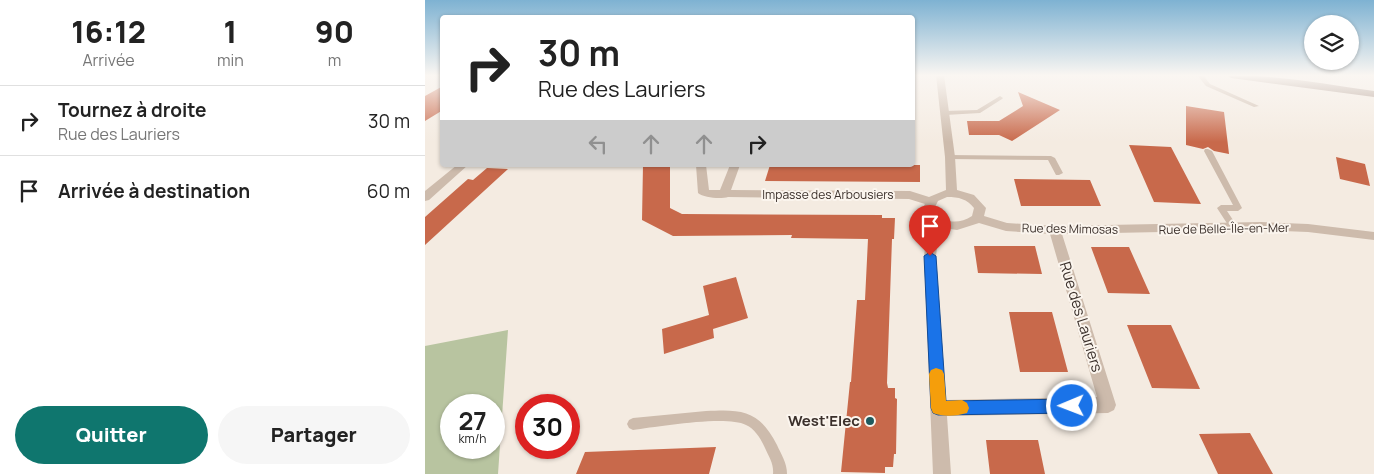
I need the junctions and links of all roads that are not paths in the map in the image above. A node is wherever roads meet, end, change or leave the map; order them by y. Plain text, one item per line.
1 (943, 97) edge
2 (1236, 97) edge
3 (1000, 98) dead end
4 (1256, 106) dead end
5 (945, 113) junction
6 (1208, 151) dead end
7 (950, 157) junction
8 (460, 167) edge
9 (701, 167) edge
10 (734, 167) edge
11 (1059, 173) dead end
12 (431, 188) edge
13 (952, 193) junction
14 (723, 195) junction
15 (425, 197) edge
16 (931, 202) junction
17 (978, 218) junction
18 (940, 222) junction
19 (1233, 226) junction
20 (1055, 230) junction
21 (1134, 230) joint
22 (1374, 236) edge
23 (938, 408) junction
24 (633, 424) dead end
25 (780, 474) edge
26 (942, 474) edge

1 - 5 street
2 - 4 lane
3 - 5 lane
5 - 7 street
6 - 19 lane
7 - 11 lane
7 - 13 street
8 - 12 street
9 - 14 street, Impasse des Arbousiers
10 - 14 street
12 - 15 street
13 - 16 street
13 - 17 street
14 - 16 street, Impasse des Arbousiers
16 - 18 street
17 - 18 street
17 - 20 street, Rue des Mimosas
18 - 23 street
19 - 21 street, Rue de Belle-Île-en-Mer
19 - 22 street, Rue de Belle-Île-en-Mer
20 - 21 street, Rue des Mimosas
20 - 23 street, Rue des Lauriers
23 - 26 street
24 - 25 lane

